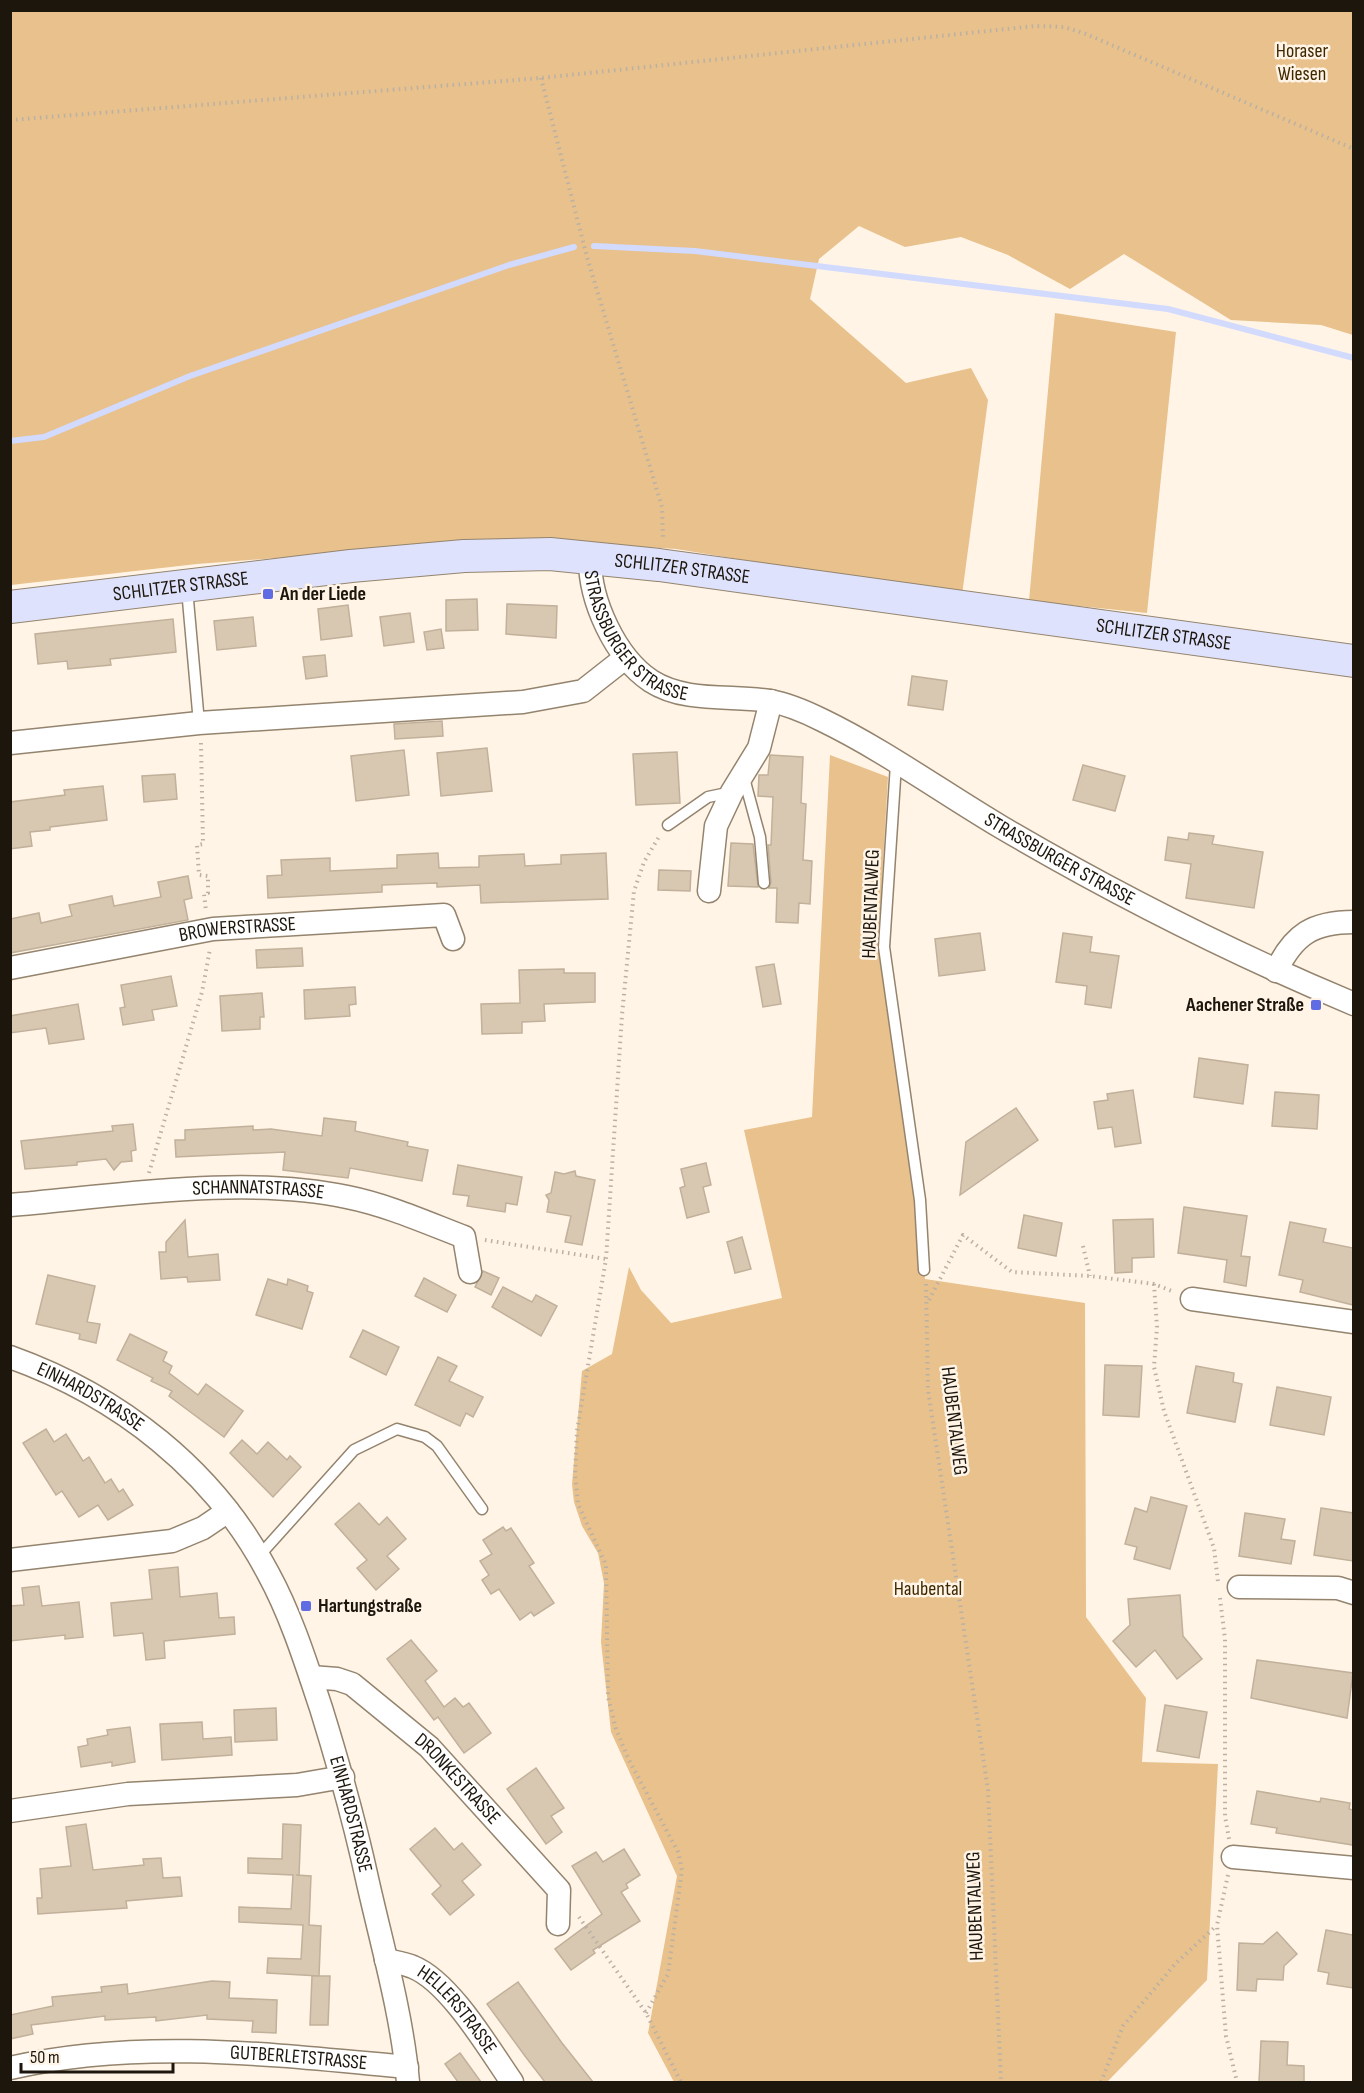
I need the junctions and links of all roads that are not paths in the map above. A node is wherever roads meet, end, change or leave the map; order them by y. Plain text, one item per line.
1 (590, 557) junction
2 (187, 587) junction
3 (10, 607) edge
4 (625, 657) junction
5 (1353, 661) edge
6 (771, 701) junction
7 (200, 723) junction
8 (10, 743) edge
9 (896, 764) junction
10 (738, 783) junction
11 (668, 825) road end
12 (764, 883) dead end
13 (709, 891) dead end
14 (1353, 922) edge
15 (453, 939) dead end
16 (10, 968) edge
17 (1275, 971) junction
18 (1353, 1004) edge
19 (10, 1204) edge
20 (924, 1270) road end
21 (470, 1272) dead end
22 (1192, 1299) road end
23 (1353, 1322) edge
24 (10, 1357) edge
25 (482, 1509) dead end
26 (228, 1511) junction
27 (259, 1556) junction
28 (10, 1560) edge
29 (1239, 1587) dead end
30 (1353, 1593) edge
31 (311, 1677) junction
32 (343, 1777) junction
33 (10, 1811) edge
34 (1233, 1857) road end
35 (1353, 1868) edge
36 (558, 1924) dead end
37 (386, 1960) junction
38 (10, 2068) edge
39 (408, 2075) edge
40 (512, 2082) edge

1 - 2 main road, SCHLITZER STRASSE
1 - 4 street, STRASSBURGER STRASSE
1 - 5 main road, SCHLITZER STRASSE
2 - 3 main road, SCHLITZER STRASSE
2 - 7 lane
4 - 6 street, STRASSBURGER STRASSE
4 - 7 street
6 - 9 street, STRASSBURGER STRASSE
6 - 10 street
7 - 8 street
9 - 17 street, STRASSBURGER STRASSE
9 - 20 lane, HAUBENTALWEG
10 - 11 lane
10 - 12 lane
10 - 13 street
14 - 17 street
15 - 16 street, BROWERSTRASSE
17 - 18 street, STRASSBURGER STRASSE
19 - 21 street, SCHANNATSTRASSE
22 - 23 street
24 - 26 street, EINHARDSTRASSE
25 - 27 lane
26 - 27 street, EINHARDSTRASSE
26 - 28 street
27 - 31 street, EINHARDSTRASSE
29 - 30 street
31 - 32 street, EINHARDSTRASSE
31 - 36 street, DRONKESTRASSE
32 - 33 street
32 - 37 street, EINHARDSTRASSE
34 - 35 street
37 - 39 street, EINHARDSTRASSE
37 - 40 street, HELLERSTRASSE
38 - 39 street, GUTBERLETSTRASSE

